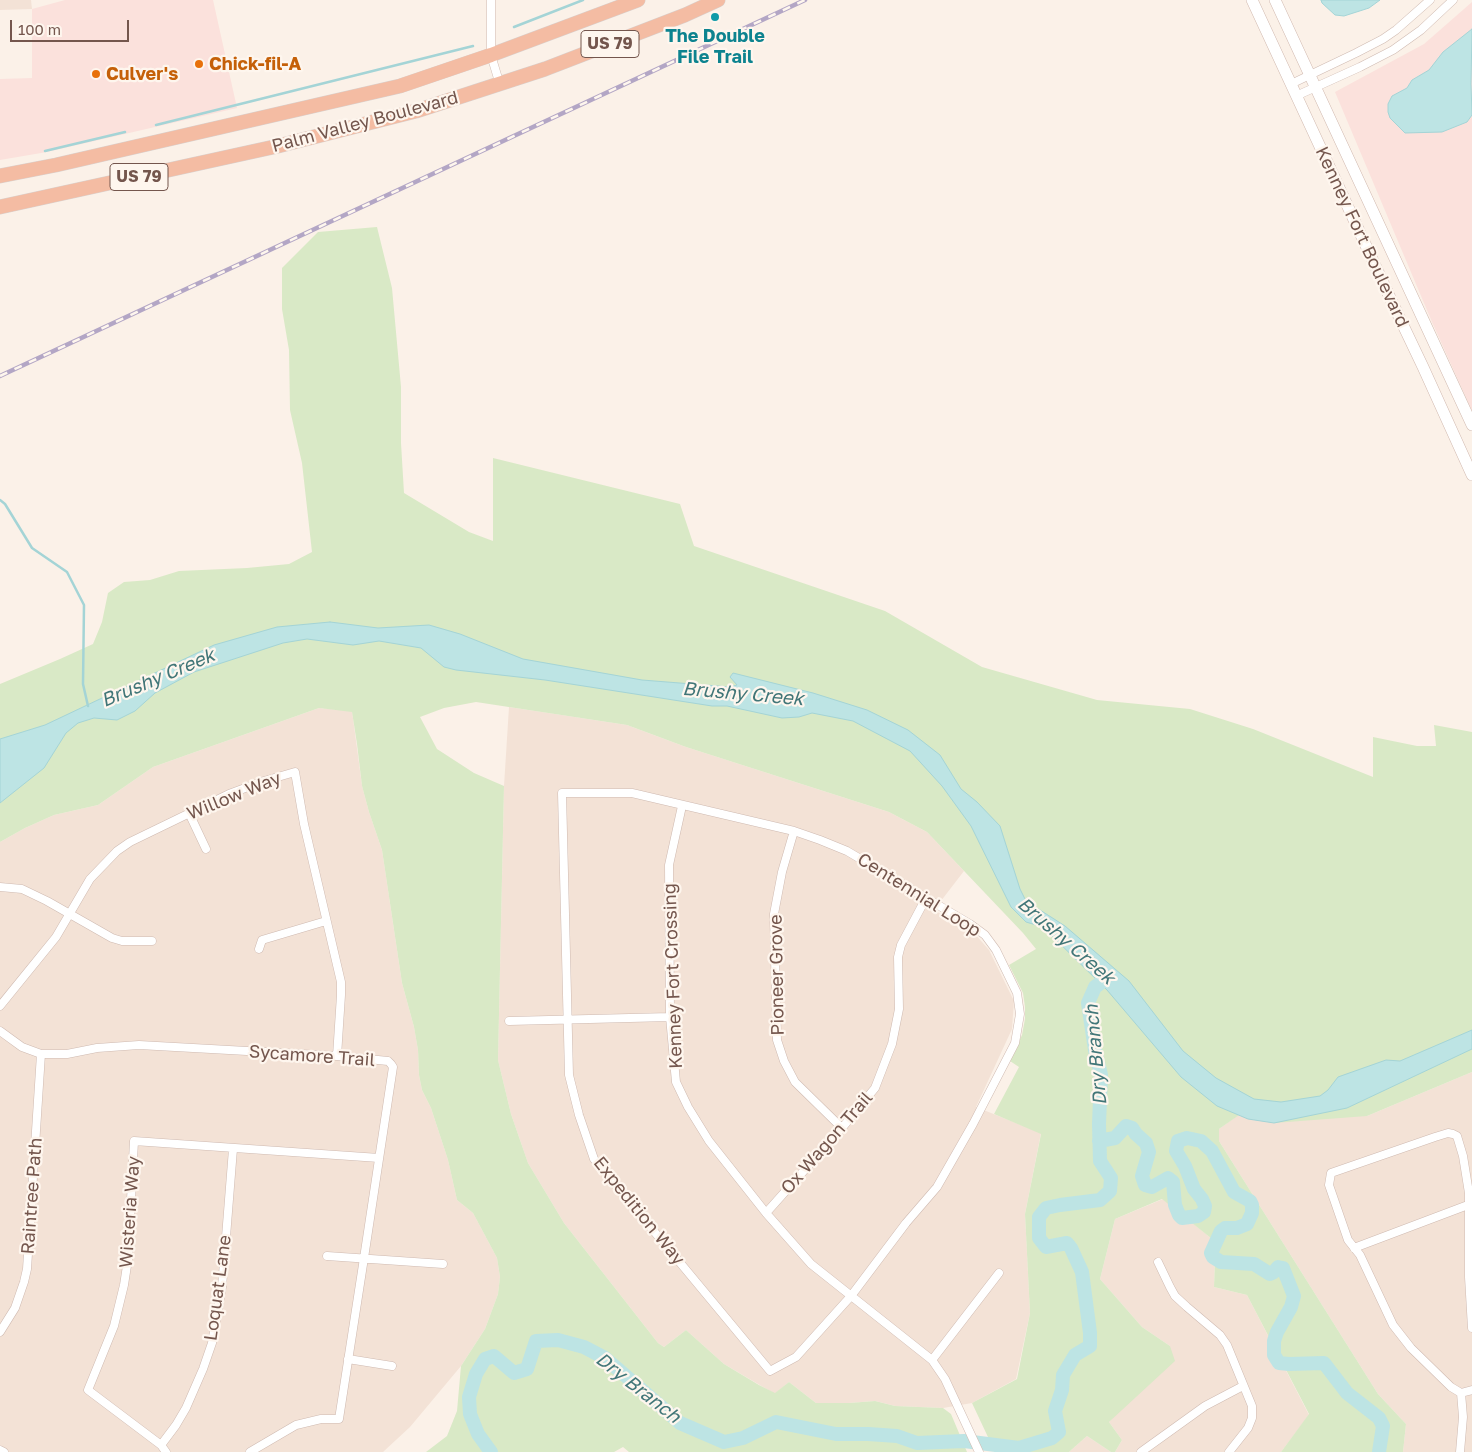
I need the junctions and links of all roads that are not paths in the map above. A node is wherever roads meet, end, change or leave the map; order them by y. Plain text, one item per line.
1 (491, 0) edge
2 (638, 0) edge
3 (718, 0) edge
4 (1252, 0) edge
5 (1275, 0) edge
6 (1430, 0) edge
7 (1453, 0) edge
8 (491, 55) junction
9 (1310, 75) junction
10 (500, 84) junction
11 (1291, 84) junction
12 (1316, 87) junction
13 (1296, 96) junction
14 (0, 176) edge
15 (0, 207) edge
16 (1472, 425) edge
17 (1472, 475) edge
18 (562, 793) joint
19 (682, 806) junction
20 (189, 813) junction
21 (794, 832) junction
22 (206, 849) dead end
23 (0, 887) edge
24 (926, 898) junction
25 (69, 914) junction
26 (326, 921) junction
27 (152, 941) dead end
28 (259, 949) dead end
29 (0, 1006) edge
30 (670, 1017) junction
31 (567, 1019) junction
32 (509, 1021) dead end
33 (0, 1031) edge
34 (41, 1054) junction
35 (337, 1056) junction
36 (842, 1128) junction
37 (233, 1149) junction
38 (379, 1158) junction
39 (1468, 1204) junction
40 (766, 1213) junction
41 (1354, 1248) junction
42 (327, 1256) dead end
43 (364, 1258) junction
44 (1158, 1262) dead end
45 (443, 1264) dead end
46 (1470, 1264) edge
47 (999, 1273) dead end
48 (1470, 1277) edge
49 (851, 1296) junction
50 (1472, 1328) edge
51 (0, 1332) edge
52 (348, 1359) junction
53 (932, 1360) junction
54 (392, 1366) dead end
55 (1243, 1386) junction
56 (1472, 1390) edge
57 (1461, 1393) junction
58 (161, 1445) junction
59 (0, 1450) edge
60 (1147, 1450) edge
61 (4, 1452) edge
62 (166, 1452) edge
63 (250, 1452) edge
64 (979, 1452) edge
65 (1229, 1452) edge
66 (1460, 1452) edge

1 - 8 street
2 - 8 highway, Palm Valley Boulevard / US 79
3 - 10 highway, Palm Valley Boulevard / US 79
4 - 11 main road, Kenney Fort Boulevard
5 - 9 main road, Kenney Fort Boulevard
6 - 9 street
7 - 12 street
8 - 10 street
8 - 14 highway, Palm Valley Boulevard / US 79
9 - 11 street
9 - 12 main road, Kenney Fort Boulevard
10 - 15 highway, Palm Valley Boulevard / US 79
11 - 13 main road, Kenney Fort Boulevard
12 - 13 street
12 - 16 main road, Kenney Fort Boulevard
13 - 17 main road, Kenney Fort Boulevard
18 - 19 street, Centennial Loop
18 - 31 street, Expedition Way
19 - 21 street, Centennial Loop
19 - 30 street, Kenney Fort Crossing
20 - 22 street
20 - 25 street, Willow Way
20 - 26 street, Willow Way
21 - 24 street, Centennial Loop
21 - 36 street, Pioneer Grove
23 - 25 street
24 - 36 street, Ox Wagon Trail
24 - 49 street, Centennial Loop
25 - 27 street
25 - 29 street, Willow Way
26 - 28 street
26 - 35 street, Willow Way
30 - 31 street
30 - 40 street, Kenney Fort Crossing
31 - 32 street
31 - 49 street, Expedition Way
33 - 34 street, Sycamore Trail
34 - 35 street, Sycamore Trail
34 - 51 street, Raintree Path
35 - 38 street, Sycamore Trail
36 - 40 street, Ox Wagon Trail
37 - 38 street, Wisteria Way
37 - 58 street, Loquat Lane
37 - 58 street, Wisteria Way
38 - 43 street, Sycamore Trail
39 - 41 street
39 - 41 street
39 - 46 street
40 - 49 street, Kenney Fort Crossing
41 - 57 street
42 - 43 street
43 - 45 street
43 - 52 street, Sycamore Trail
44 - 55 street
46 - 48 street
47 - 53 street
48 - 50 street
49 - 53 street, Kenney Fort Crossing
52 - 54 street
52 - 63 street, Sycamore Trail
53 - 64 street, Kenney Fort Crossing
55 - 60 street
55 - 65 street
56 - 57 street
57 - 66 street
58 - 62 street, Wisteria Way
59 - 61 street

